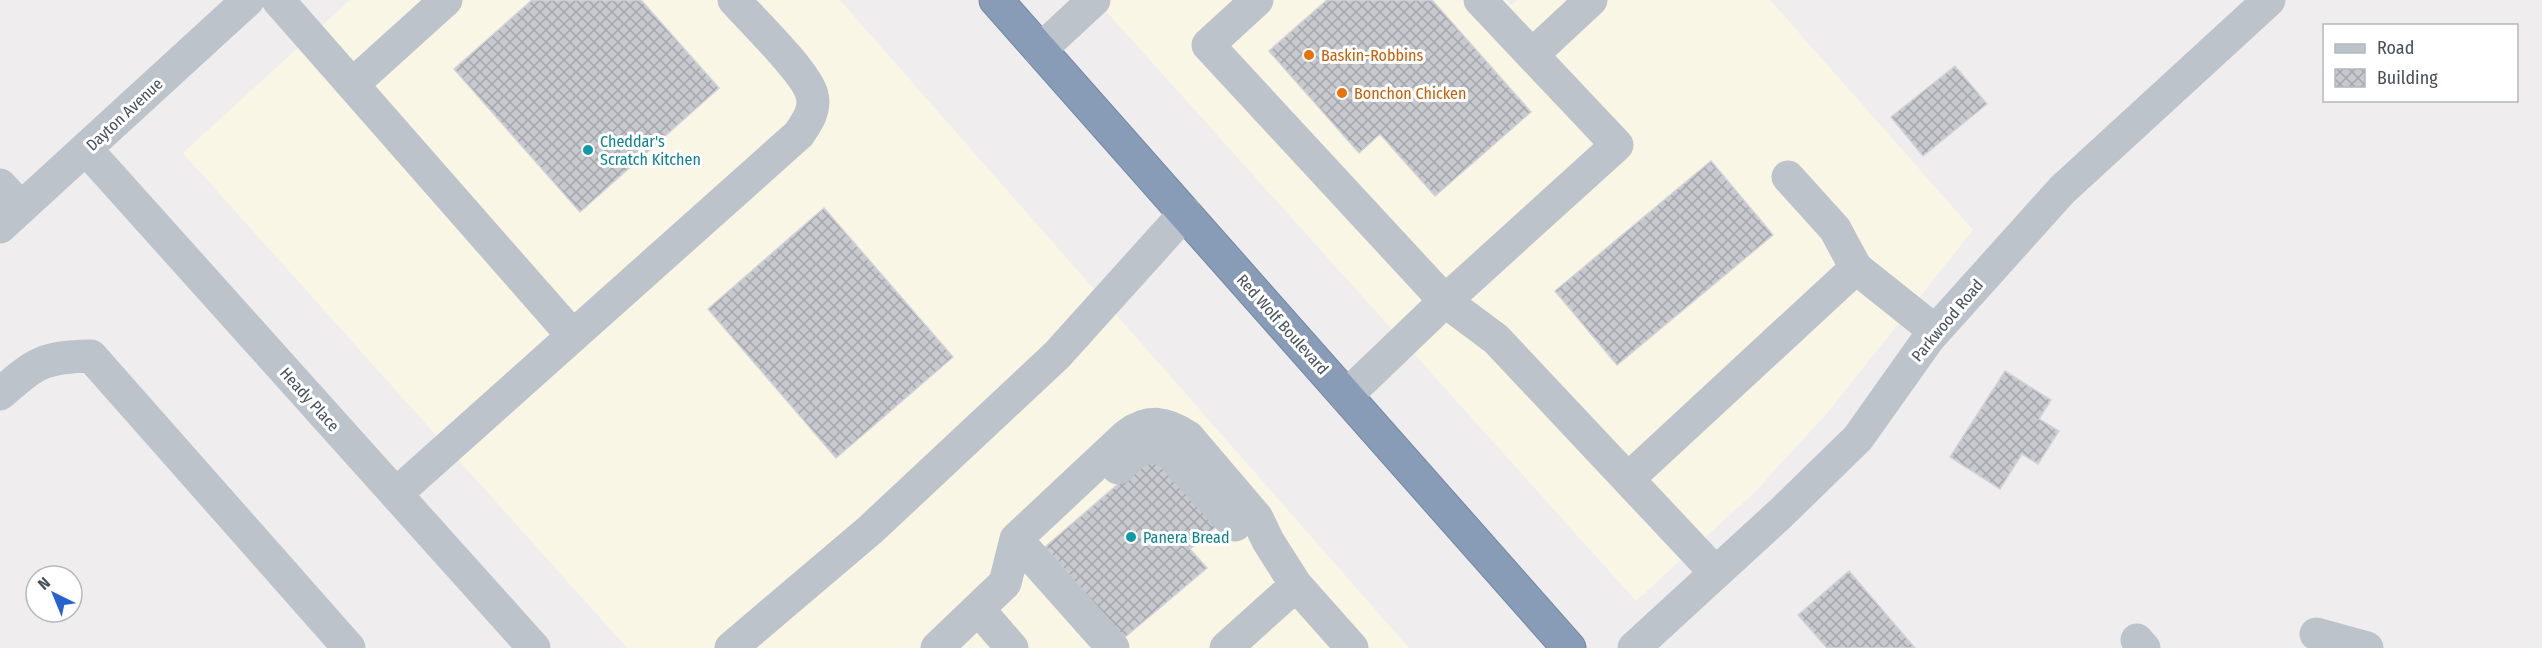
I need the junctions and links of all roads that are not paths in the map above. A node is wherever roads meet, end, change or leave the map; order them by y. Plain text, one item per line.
1 (248, 0) edge
2 (278, 0) edge
3 (446, 0) edge
4 (734, 0) edge
5 (996, 0) edge
6 (1094, 0) edge
7 (1257, 0) edge
8 (1480, 0) edge
9 (1591, 0) edge
10 (2269, 0) edge
11 (1040, 50) junction
12 (1532, 55) junction
13 (353, 84) junction
14 (86, 149) junction
15 (1788, 177) dead end
16 (7, 207) edge
17 (1185, 213) junction
18 (1856, 268) junction
19 (1445, 301) junction
20 (1935, 331) junction
21 (573, 336) junction
22 (0, 394) edge
23 (1346, 396) junction
24 (1628, 479) junction
25 (396, 494) junction
26 (1020, 535) junction
27 (1716, 573) junction
28 (1296, 585) junction
29 (979, 610) junction
30 (2316, 634) dead end
31 (2357, 647) edge
32 (350, 648) edge
33 (534, 648) edge
34 (731, 648) edge
35 (936, 648) edge
36 (1012, 648) edge
37 (1113, 648) edge
38 (1226, 648) edge
39 (1352, 648) edge
40 (1569, 648) edge
41 (1634, 648) edge

1 - 14 street, Dayton Avenue
2 - 13 street
3 - 13 street
4 - 21 street
5 - 11 highway, Red Wolf Boulevard
6 - 11 street
7 - 19 street
8 - 12 street
9 - 12 street
10 - 20 street, Parkwood Road
11 - 17 highway, Red Wolf Boulevard
12 - 19 street
13 - 21 street
14 - 16 street, Dayton Avenue
14 - 25 street, Heady Place
15 - 18 street
17 - 23 highway, Red Wolf Boulevard
17 - 34 street
18 - 20 street
18 - 24 street
19 - 23 street
19 - 24 street
20 - 27 street, Parkwood Road
21 - 25 street
22 - 32 street
23 - 40 highway, Red Wolf Boulevard
24 - 27 street
25 - 33 street, Heady Place
26 - 28 street
26 - 29 street
26 - 37 street
27 - 41 street, Parkwood Road
28 - 38 street
28 - 39 street
29 - 35 street
29 - 36 street
30 - 31 street

